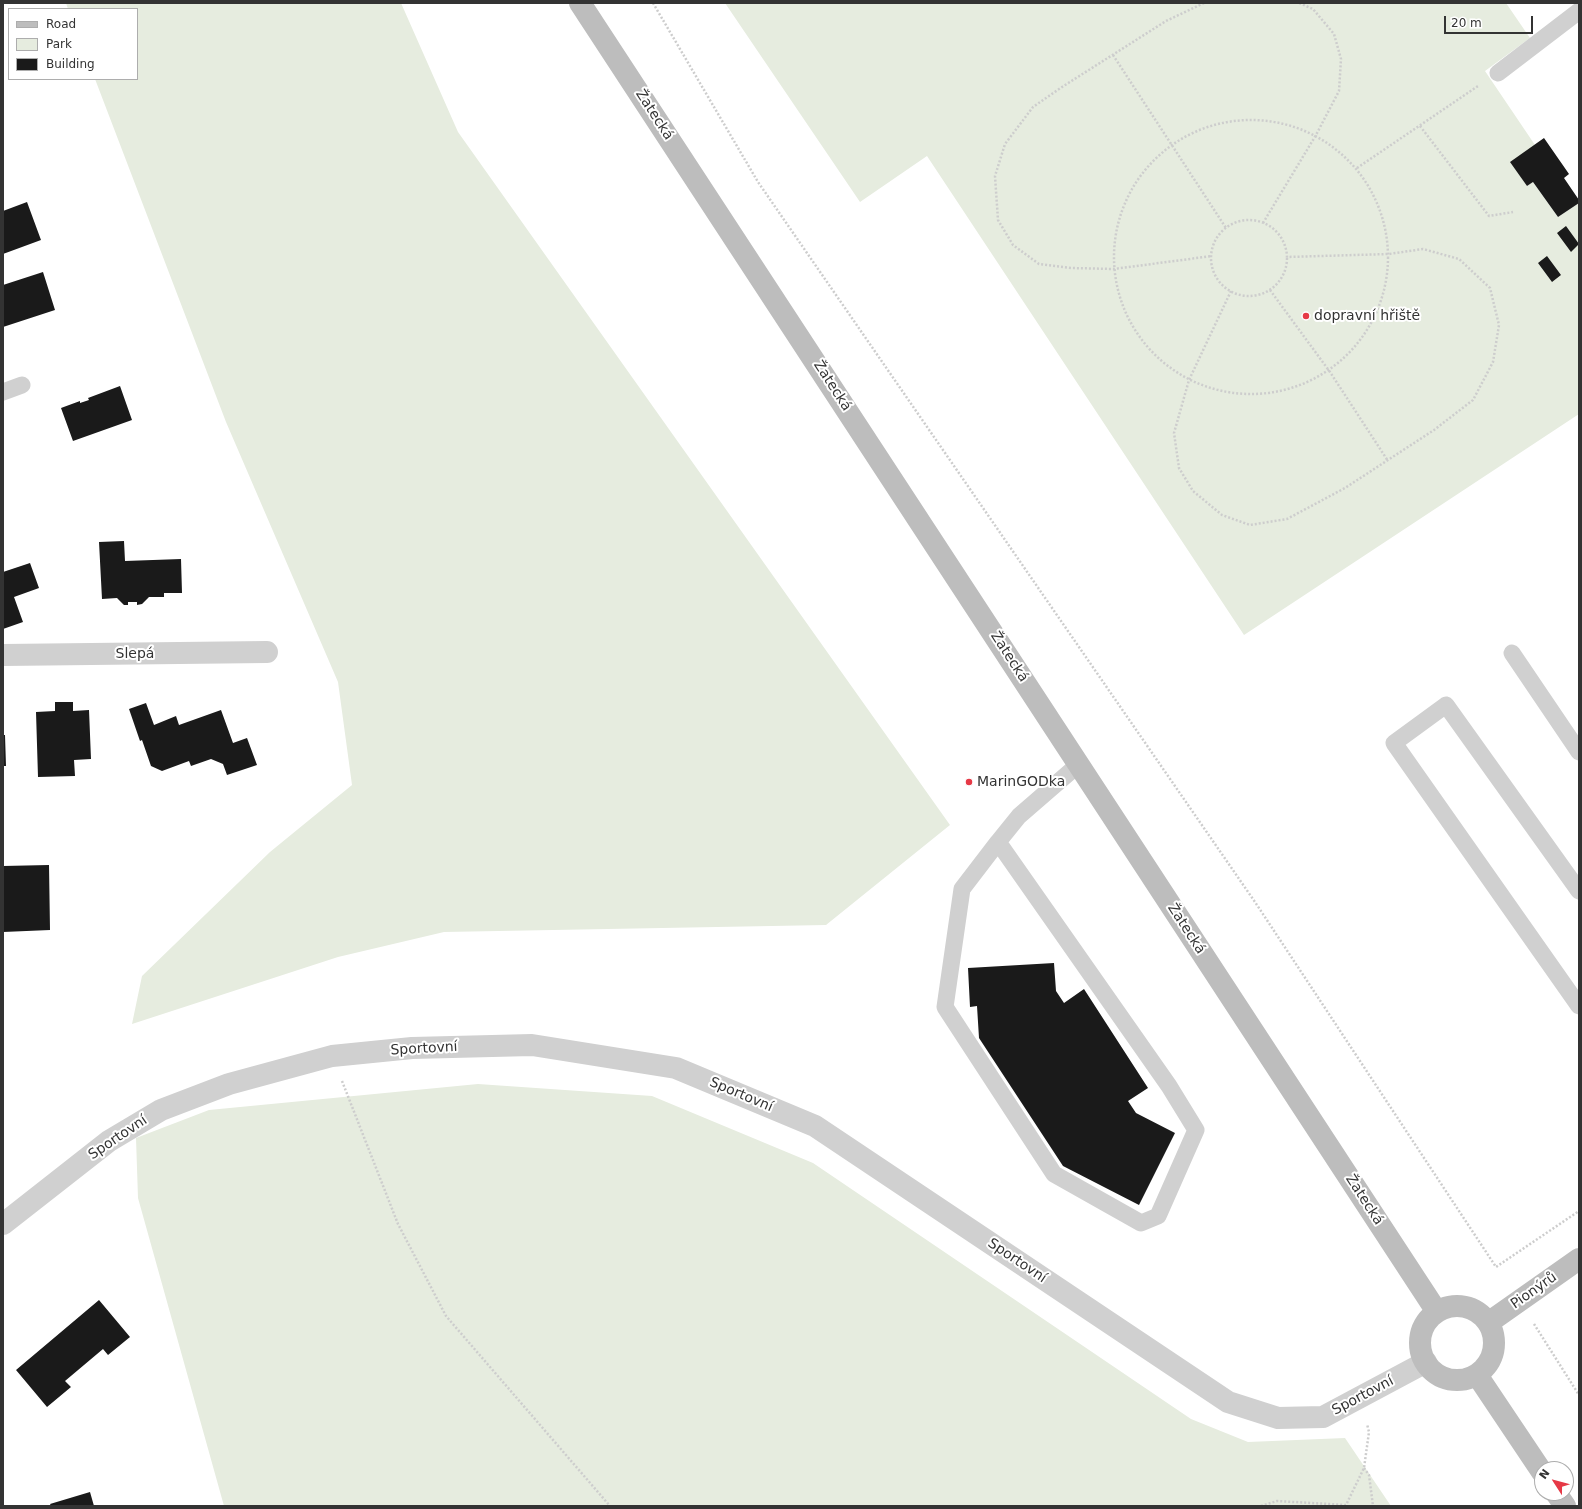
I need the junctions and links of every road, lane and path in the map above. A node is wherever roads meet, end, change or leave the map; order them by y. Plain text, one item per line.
1 (580, 3) edge
2 (653, 3) edge
3 (1204, 3) edge
4 (1299, 3) edge
5 (1579, 11) edge
6 (1112, 54) junction
7 (1498, 72) joint
8 (1420, 126) junction
9 (1316, 135) junction
10 (1172, 144) junction
11 (1357, 168) junction
12 (1513, 212) dead end
13 (1263, 223) junction
14 (1226, 228) junction
15 (1389, 254) junction
16 (1212, 256) junction
17 (1287, 256) junction
18 (1114, 269) junction
19 (1270, 290) junction
20 (1231, 291) junction
21 (1330, 372) junction
22 (1189, 380) junction
23 (22, 385) dead end
24 (3, 392) edge
25 (1388, 461) junction
26 (267, 652) dead end
27 (1512, 653) dead end
28 (3, 655) edge
29 (1579, 752) edge
30 (1079, 764) junction
31 (998, 842) junction
32 (1579, 891) edge
33 (1579, 1006) edge
34 (332, 1056) junction
35 (1579, 1211) edge
36 (3, 1224) edge
37 (1579, 1259) edge
38 (1437, 1312) junction
39 (1532, 1322) dead end
40 (1488, 1323) junction
41 (1426, 1362) junction
42 (1477, 1375) junction
43 (1579, 1395) edge
44 (1361, 1396) junction
45 (1535, 1461) edge
46 (1364, 1468) junction
47 (610, 1506) edge
48 (1260, 1506) edge
49 (1373, 1506) edge

1 - 30 street, Žatecká
2 - 35 path
3 - 6 path
4 - 9 path
5 - 7 lane
6 - 10 path
6 - 18 path
7 - 8 path
8 - 11 path
8 - 12 path
9 - 10 path
9 - 11 path
9 - 13 path
10 - 14 path
10 - 18 path
11 - 15 path
13 - 14 path
13 - 17 path
14 - 16 path
15 - 17 path
15 - 21 path
15 - 25 path
16 - 18 path
16 - 20 path
17 - 19 path
18 - 22 path
19 - 20 path
19 - 21 path
20 - 22 path
21 - 22 path
21 - 25 path
22 - 25 path
23 - 24 lane
26 - 28 street, Slepá
27 - 29 lane
30 - 31 lane
30 - 38 street, Žatecká
31 - 31 lane
32 - 33 lane
34 - 36 street, Sportovní
34 - 44 street, Sportovní
34 - 47 path
37 - 40 street, Pionýrů
38 - 40 street
38 - 41 street
39 - 43 path
40 - 42 street
41 - 42 street
41 - 44 street, Sportovní
42 - 45 street
44 - 46 path
46 - 48 path
46 - 49 path

